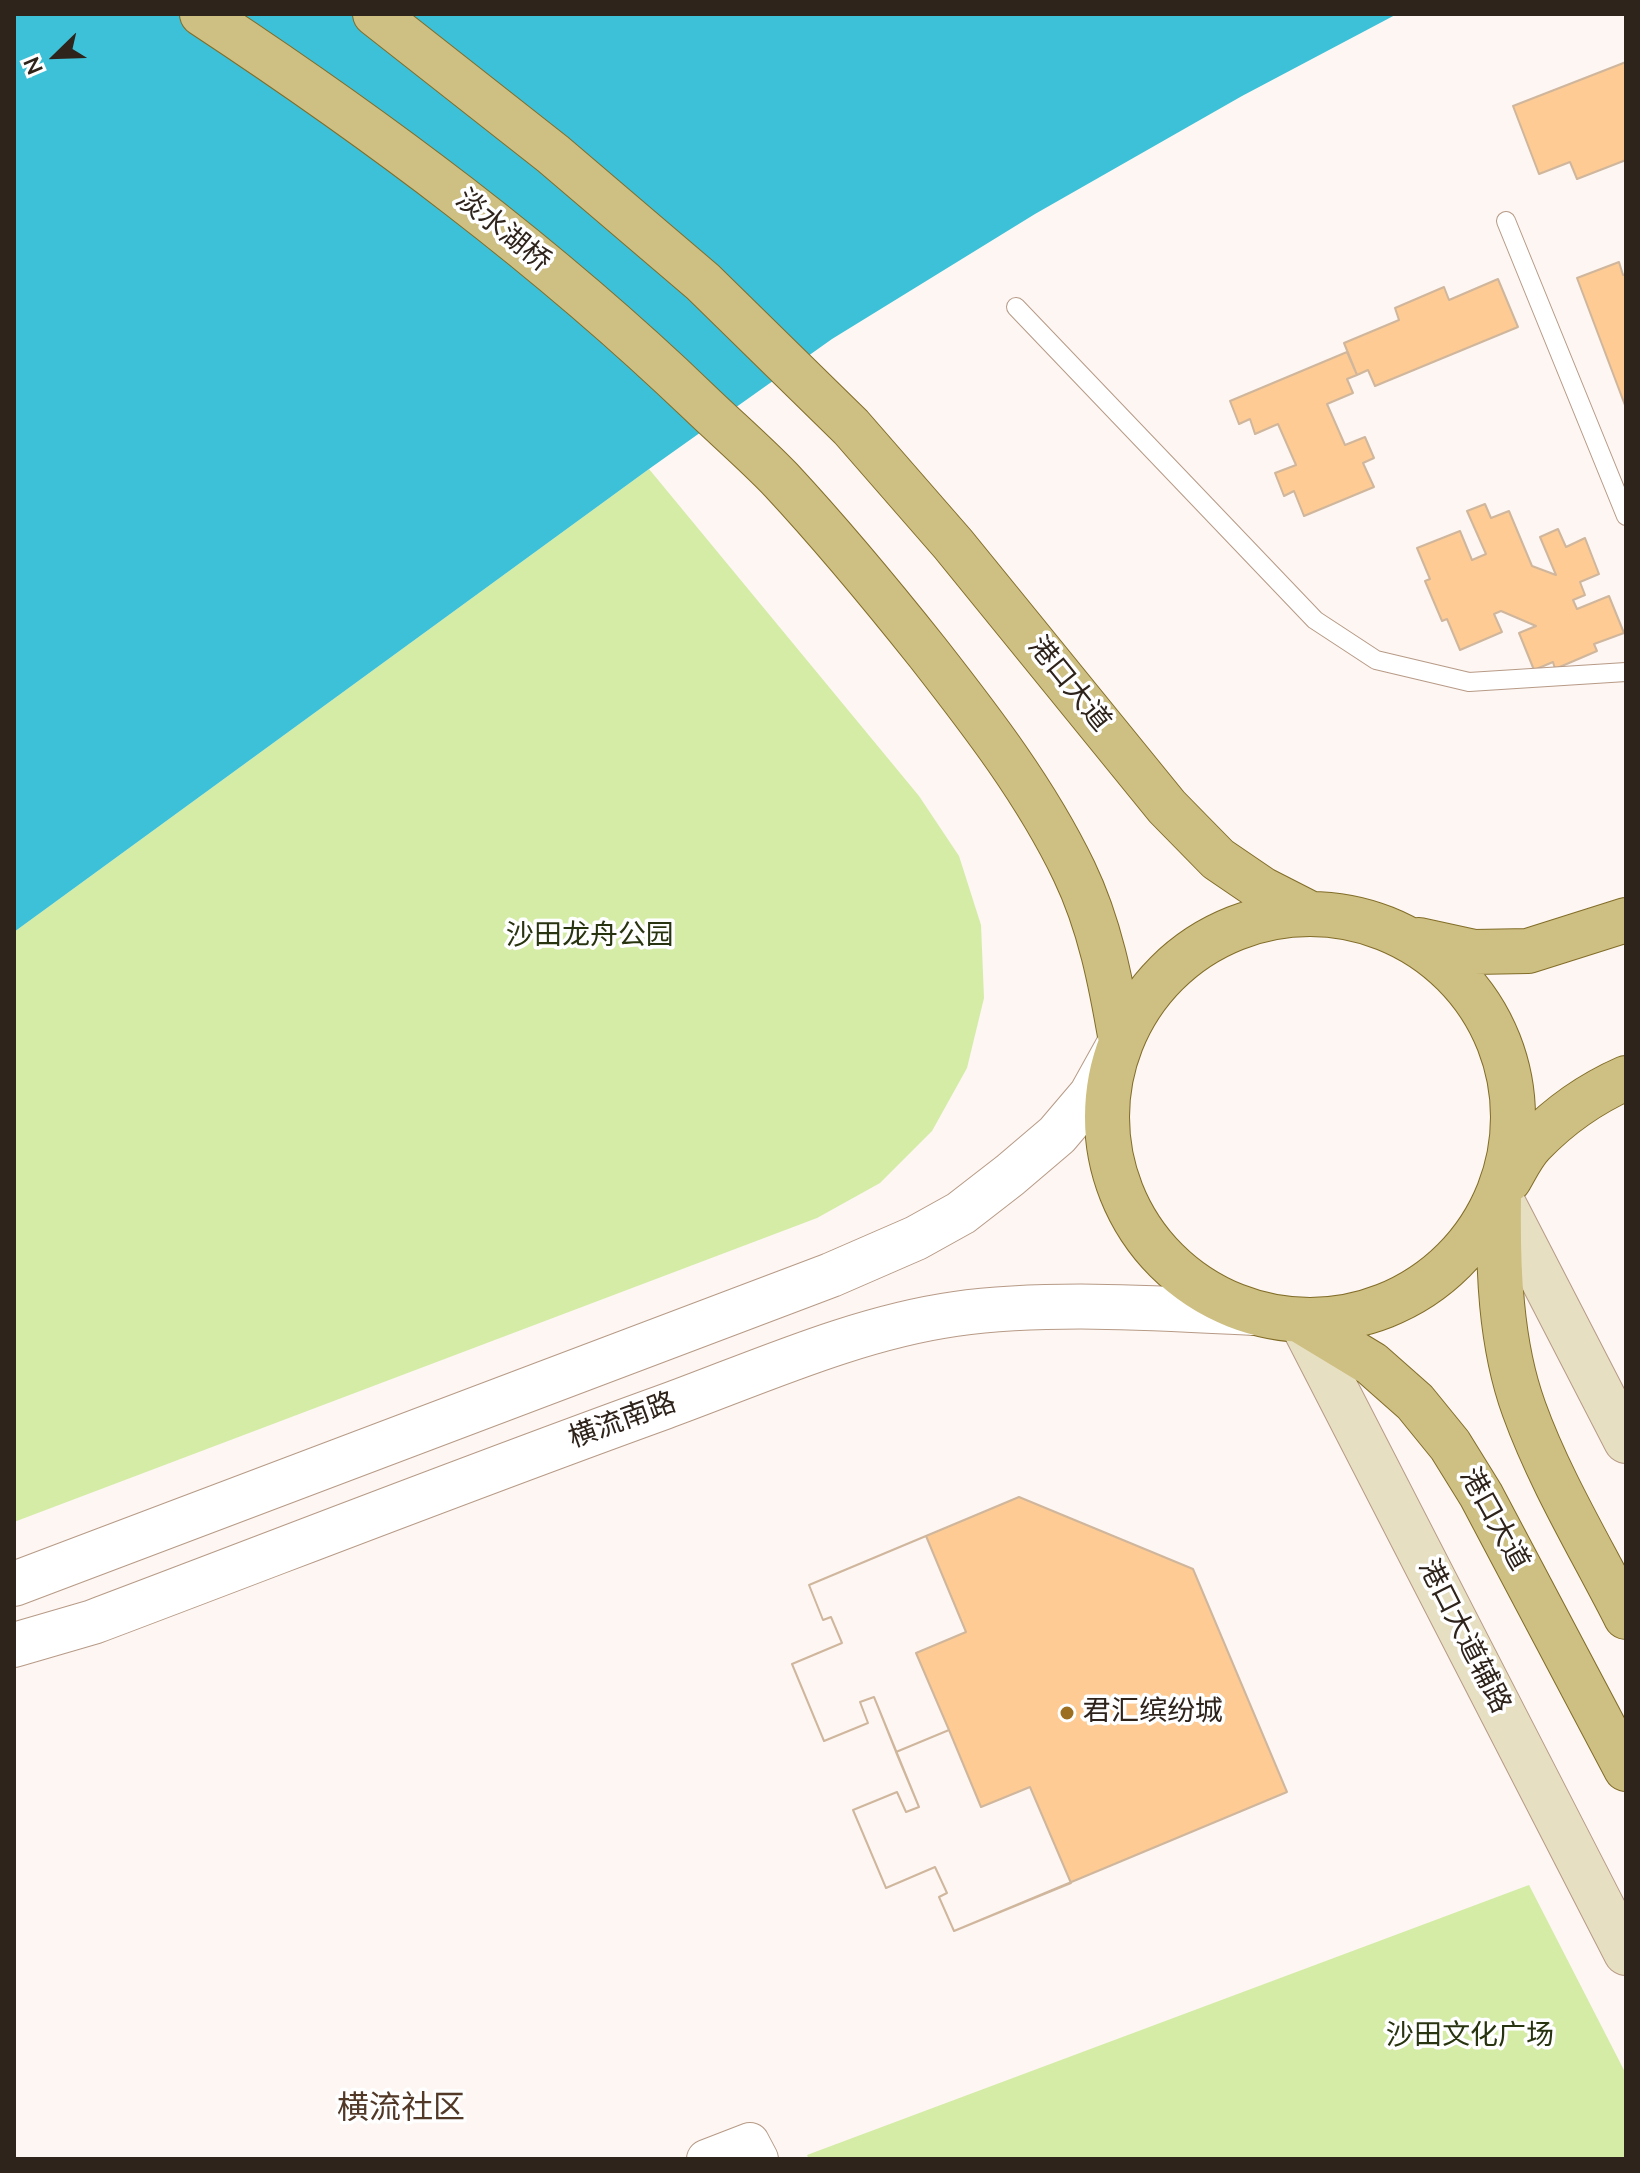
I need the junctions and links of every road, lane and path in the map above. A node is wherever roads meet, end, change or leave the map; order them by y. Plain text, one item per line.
1 (202, 14) edge
2 (375, 14) edge
3 (1506, 221) dead end
4 (1016, 307) dead end
5 (1626, 516) edge
6 (1626, 672) edge
7 (1309, 913) junction
8 (1626, 920) edge
9 (1405, 937) junction
10 (1121, 1041) junction
11 (1626, 1078) edge
12 (1499, 1195) junction
13 (1253, 1313) junction
14 (1301, 1321) junction
15 (1626, 1441) edge
16 (14, 1584) edge
17 (1626, 1617) edge
18 (14, 1645) edge
19 (1626, 1769) edge
20 (1626, 1953) edge
21 (706, 2159) edge
22 (759, 2159) edge

1 - 10 main road, 淡水湖桥
2 - 7 main road, 港口大道
3 - 5 lane
4 - 6 lane
7 - 9 main road
7 - 10 main road
8 - 9 main road
9 - 12 main road
10 - 13 main road
10 - 16 street
11 - 12 main road
12 - 14 main road
12 - 15 main road
12 - 17 main road
13 - 14 main road
13 - 18 street, 横流南路
14 - 19 main road, 港口大道
14 - 20 main road, 港口大道辅路
21 - 22 street

